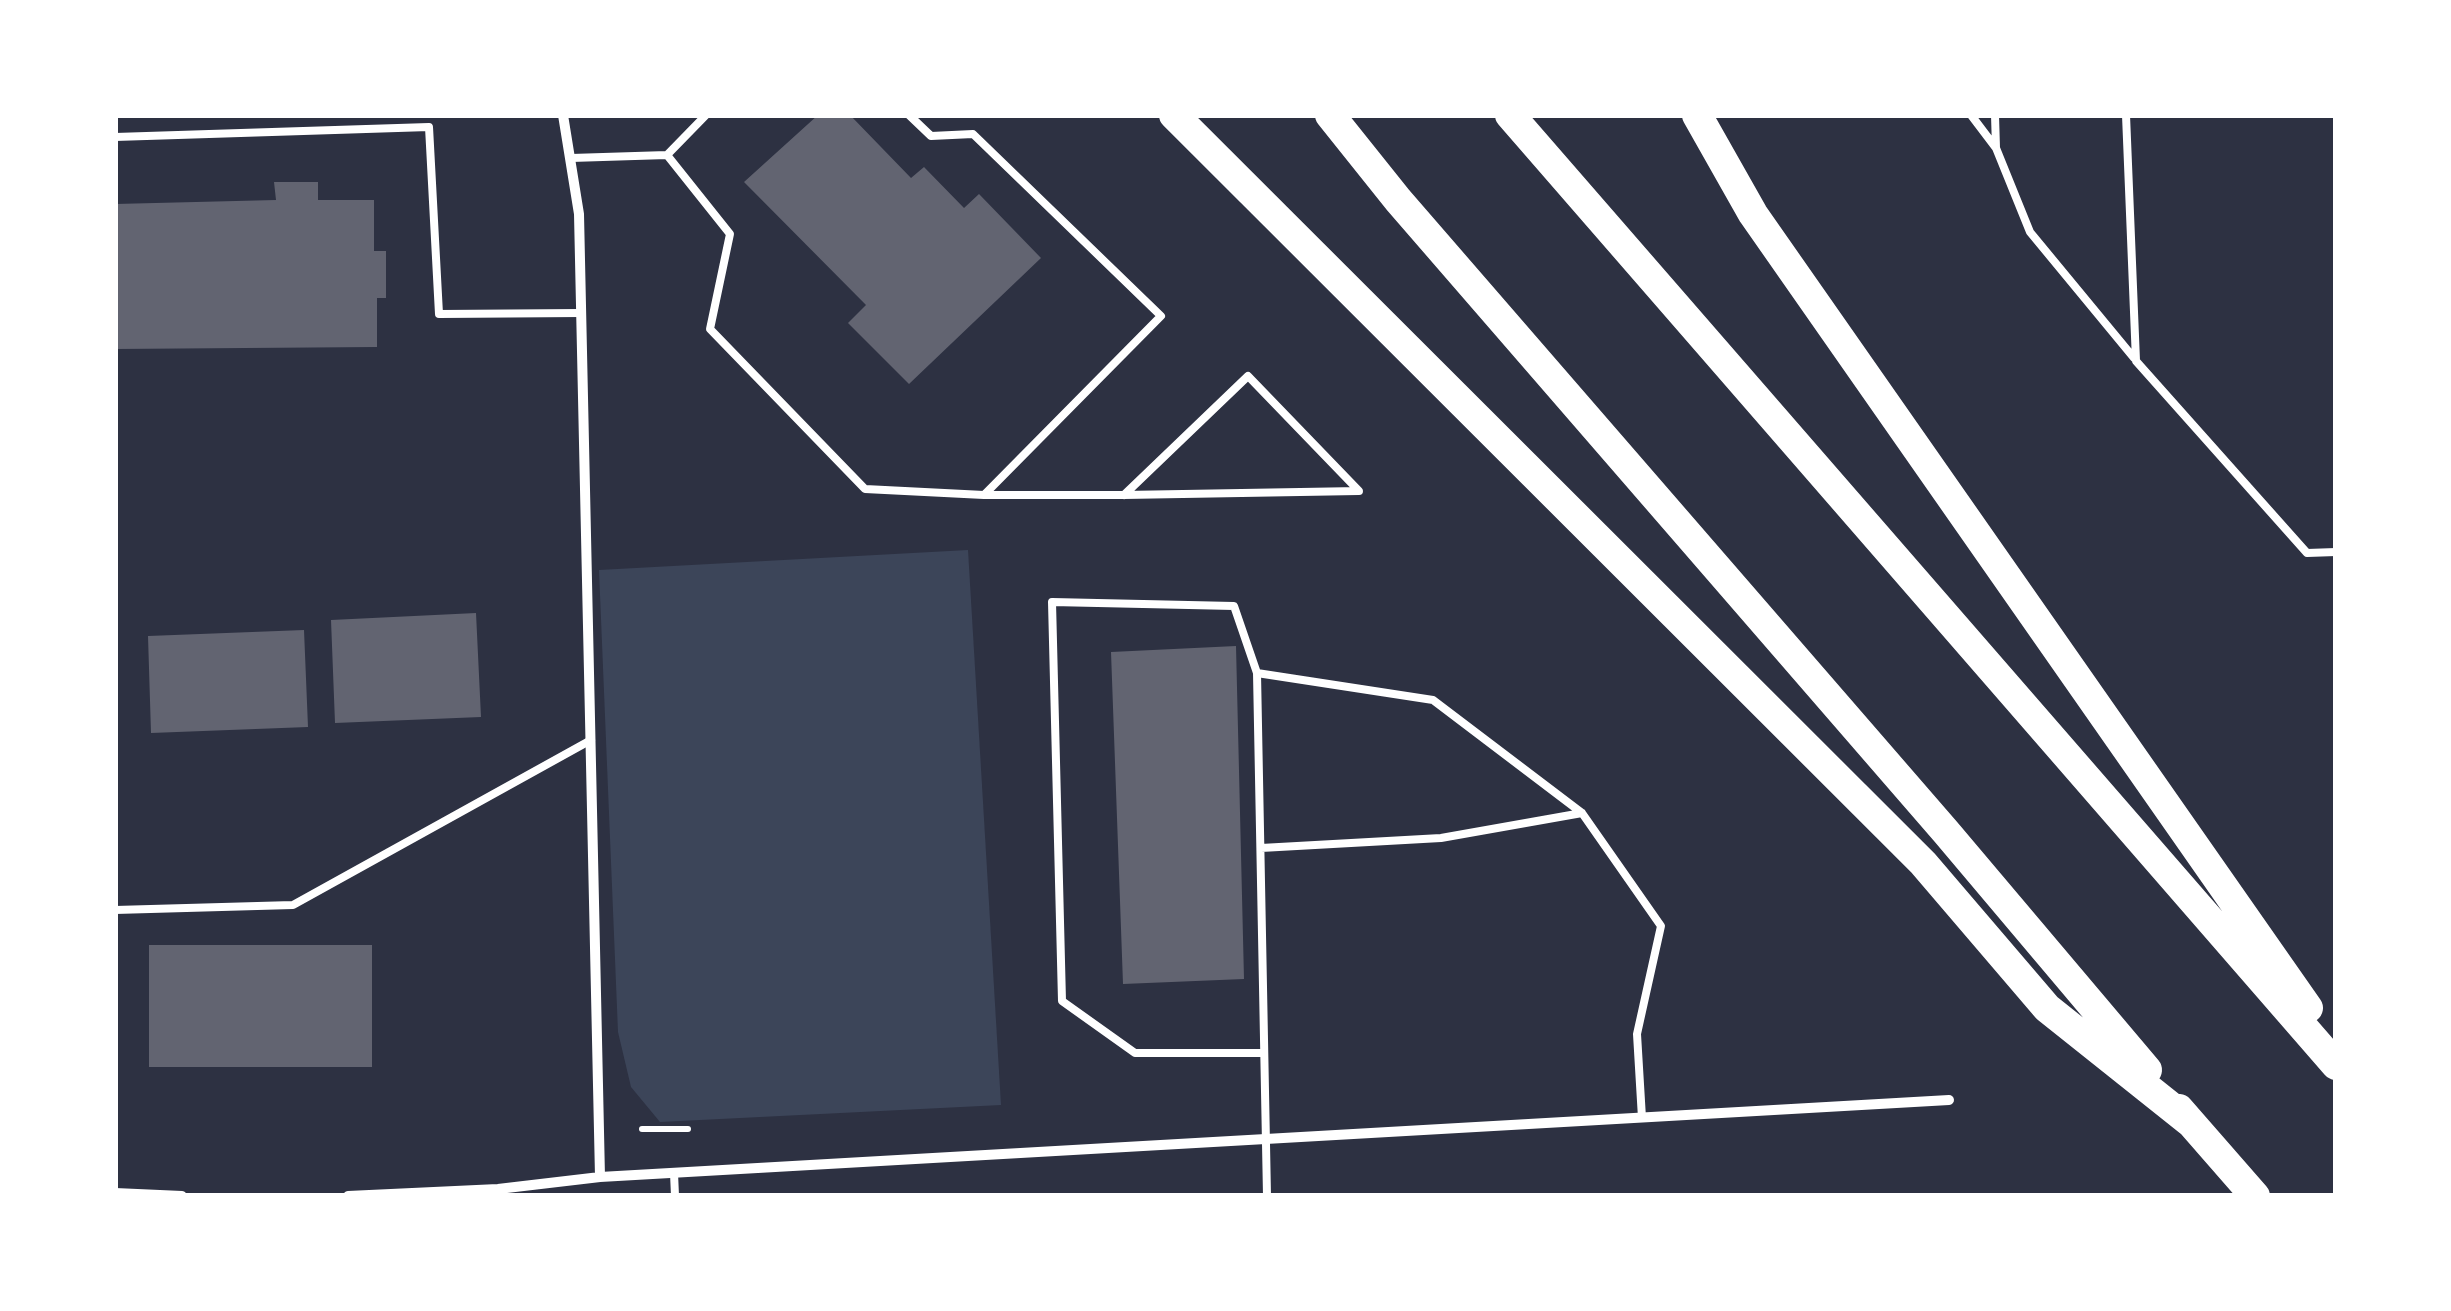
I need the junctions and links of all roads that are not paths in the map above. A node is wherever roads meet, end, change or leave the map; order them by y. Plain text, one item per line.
1 (424, 115) edge
2 (563, 115) edge
3 (706, 115) edge
4 (909, 115) edge
5 (1174, 115) edge
6 (1330, 115) edge
7 (1510, 115) edge
8 (1697, 115) edge
9 (1971, 115) edge
10 (1995, 115) edge
11 (2126, 115) edge
12 (429, 127) junction
13 (115, 137) edge
14 (1996, 148) junction
15 (666, 155) junction
16 (572, 158) junction
17 (581, 313) junction
18 (2136, 361) junction
19 (984, 495) junction
20 (1124, 495) junction
21 (2336, 552) edge
22 (1258, 673) junction
23 (591, 740) junction
24 (1582, 813) junction
25 (1260, 848) junction
26 (115, 910) edge
27 (2336, 1047) edge
28 (1264, 1053) junction
29 (2336, 1066) edge
30 (1949, 1100) dead end
31 (1642, 1118) junction
32 (2190, 1122) junction
33 (1266, 1141) junction
34 (674, 1173) junction
35 (600, 1177) junction
36 (115, 1194) edge
37 (134, 1195) edge
38 (182, 1196) edge
39 (348, 1196) edge
40 (675, 1196) edge
41 (1267, 1196) edge
42 (2255, 1196) edge

1 - 12 lane
2 - 16 street
3 - 15 lane
4 - 19 lane
5 - 32 highway
6 - 32 highway
7 - 29 highway
8 - 27 highway
9 - 14 lane
10 - 14 lane
11 - 18 lane
12 - 13 lane
12 - 17 lane
14 - 18 lane
15 - 16 lane
15 - 19 lane
16 - 17 street
17 - 23 street
18 - 21 lane
19 - 20 lane
20 - 20 lane
22 - 24 lane
22 - 25 lane
22 - 28 lane
23 - 26 lane
23 - 35 street
24 - 25 lane
24 - 31 lane
25 - 28 lane
28 - 33 lane
30 - 31 street
31 - 33 street
32 - 42 highway
33 - 34 street
33 - 41 lane
34 - 35 street
34 - 40 lane
35 - 39 street
36 - 37 street
37 - 38 street

